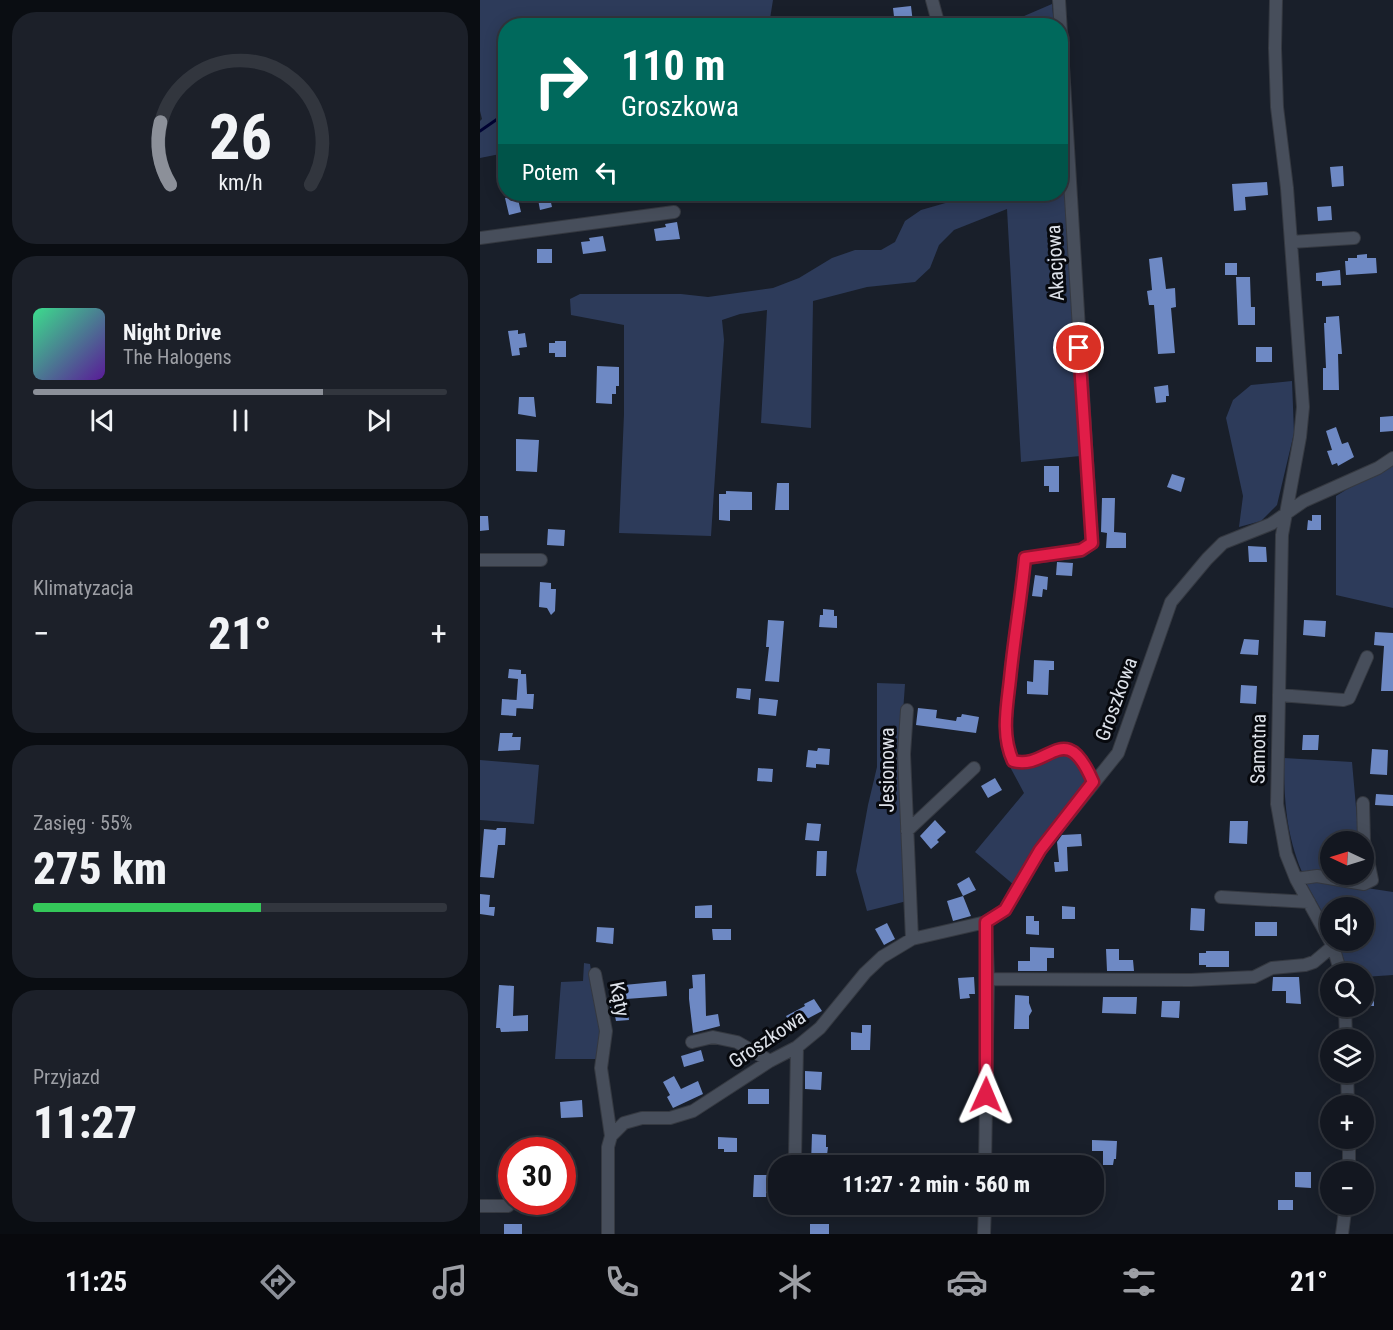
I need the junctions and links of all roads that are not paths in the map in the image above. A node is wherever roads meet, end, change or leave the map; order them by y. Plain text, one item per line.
1 (932, 0) edge
2 (1059, 0) edge
3 (1276, 0) edge
4 (937, 18) edge
5 (1060, 18) edge
6 (1068, 183) edge
7 (674, 212) dead end
8 (480, 238) edge
9 (1354, 238) dead end
10 (1291, 242) junction
11 (1393, 458) edge
12 (1285, 513) junction
13 (480, 560) edge
14 (541, 560) dead end
15 (1367, 657) dead end
16 (1279, 695) junction
17 (907, 710) dead end
18 (975, 768) dead end
19 (1093, 782) junction
20 (1363, 803) dead end
21 (906, 831) junction
22 (1296, 879) junction
23 (1221, 897) dead end
24 (1309, 902) junction
25 (986, 922) junction
26 (1320, 922) edge
27 (912, 939) junction
28 (1327, 951) edge
29 (595, 975) dead end
30 (988, 979) junction
31 (692, 1042) dead end
32 (797, 1047) junction
33 (770, 1061) junction
34 (611, 1136) junction
35 (795, 1155) edge
36 (985, 1155) edge
37 (480, 1206) edge
38 (498, 1206) edge
39 (985, 1215) edge
40 (1345, 1215) edge
41 (608, 1234) edge
42 (984, 1234) edge
43 (1342, 1234) edge

1 - 4 street
2 - 5 street, Akacjowa
3 - 10 street, Samotna
6 - 19 street, Akacjowa
7 - 8 street
9 - 10 street
10 - 12 street, Samotna
11 - 12 street, Groszkowa
12 - 16 street, Samotna
12 - 19 street, Groszkowa
13 - 14 street
15 - 16 street
16 - 22 street, Samotna
17 - 21 street, Jesionowa
18 - 21 street, Jesionowa
19 - 25 street, Groszkowa
20 - 22 street
21 - 27 street, Jesionowa
22 - 24 street, Samotna
23 - 24 street
24 - 26 street, Samotna
25 - 27 street, Groszkowa
25 - 30 street
27 - 32 street, Groszkowa
28 - 30 street
29 - 34 street, Kąty
30 - 36 street
31 - 33 street
32 - 33 street, Groszkowa
32 - 35 street
33 - 34 street, Groszkowa
34 - 41 street
37 - 38 street
39 - 42 street
40 - 43 street

